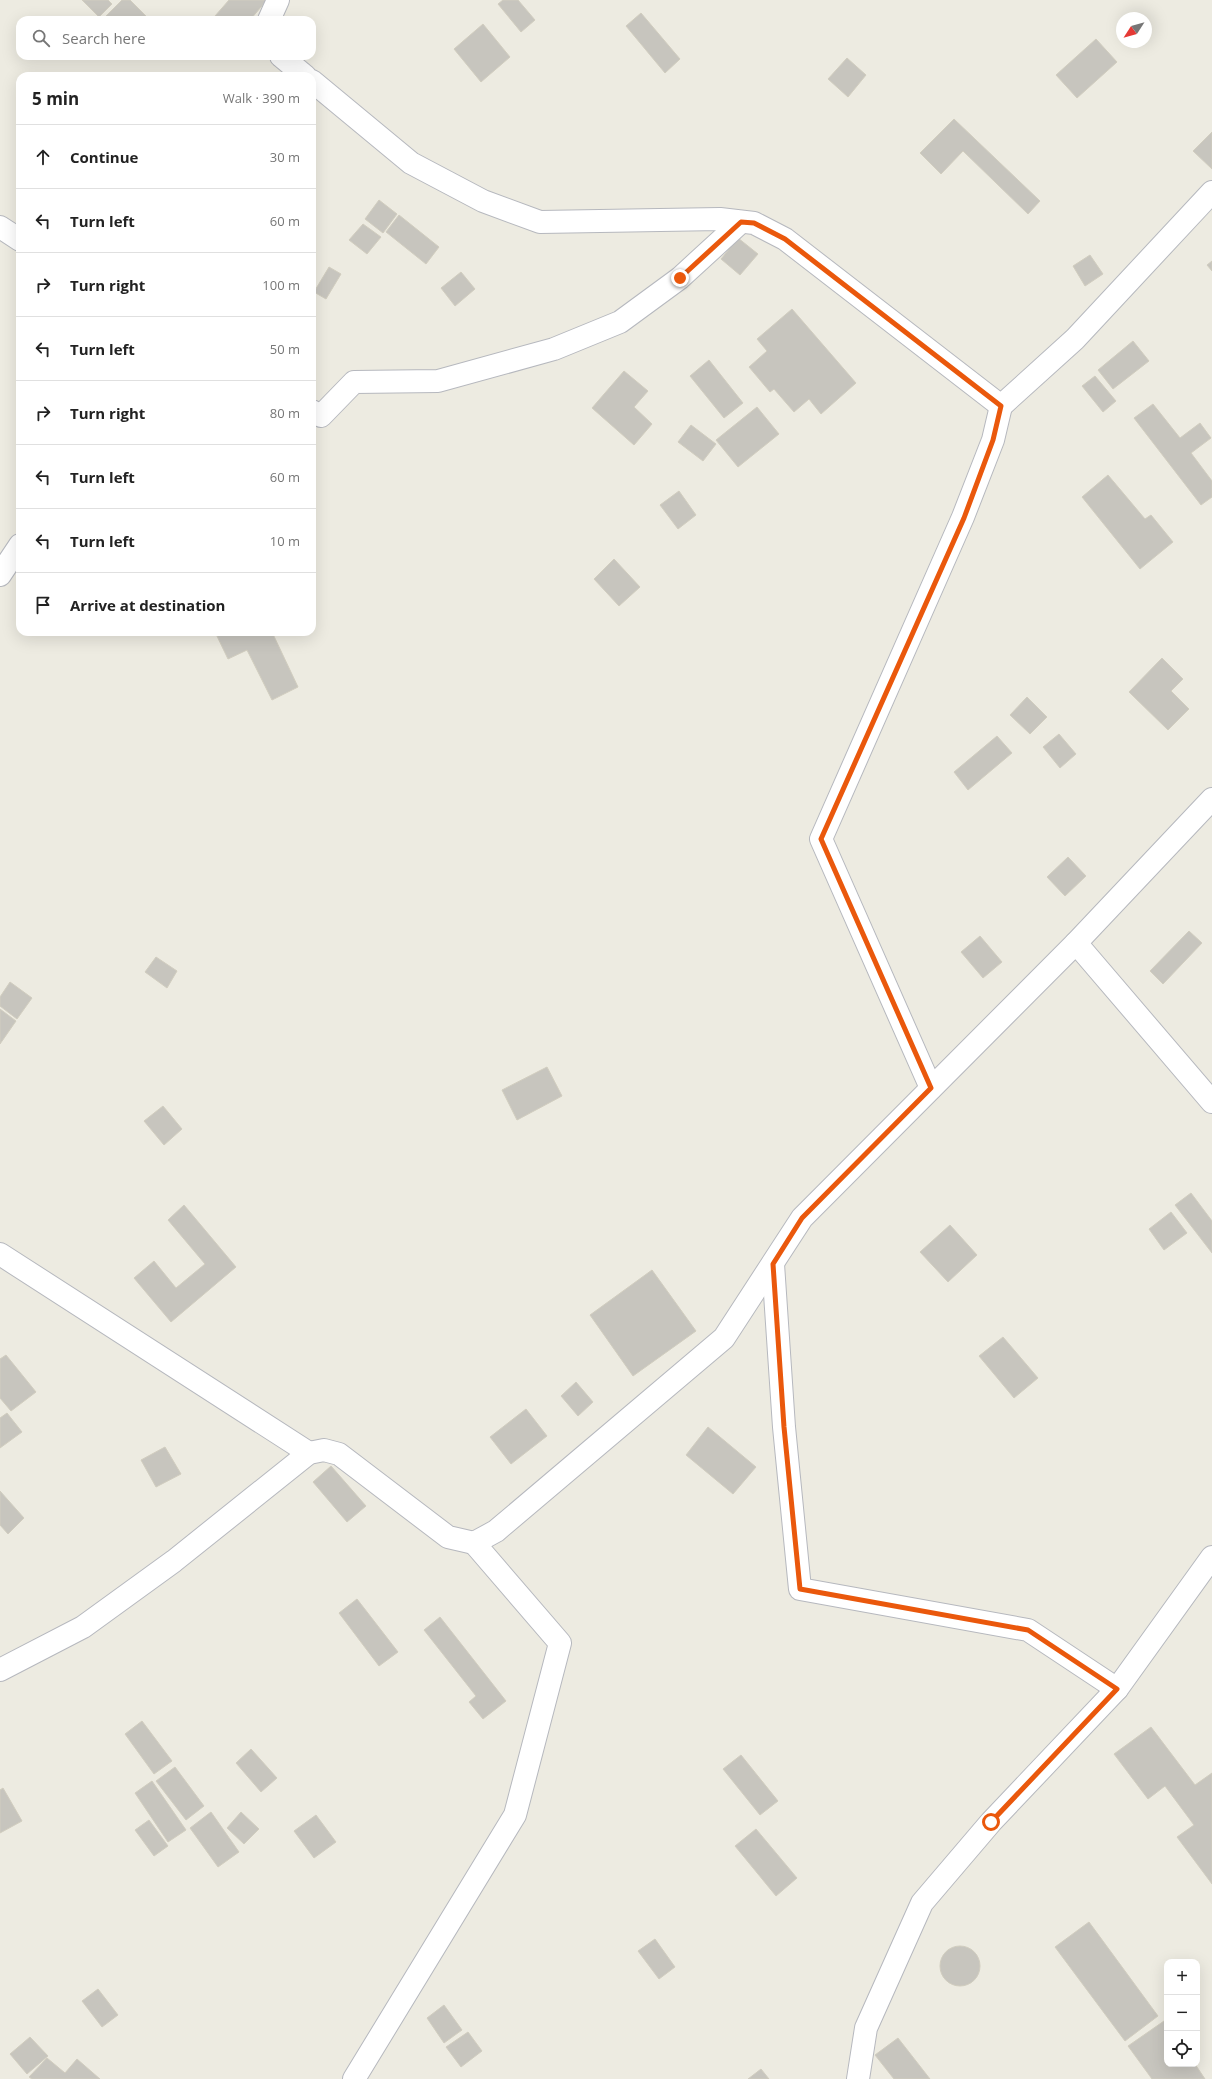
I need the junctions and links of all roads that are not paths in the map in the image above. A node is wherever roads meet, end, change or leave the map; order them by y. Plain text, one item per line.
1 (278, 0) edge
2 (271, 16) edge
3 (286, 60) edge
4 (301, 72) edge
5 (316, 84) edge
6 (1212, 192) edge
7 (741, 222) junction
8 (0, 227) edge
9 (16, 237) edge
10 (1001, 406) junction
11 (316, 413) edge
12 (16, 551) edge
13 (0, 575) edge
14 (1212, 799) edge
15 (1076, 943) junction
16 (931, 1088) junction
17 (1212, 1102) edge
18 (0, 1254) edge
19 (773, 1264) junction
20 (309, 1453) junction
21 (474, 1543) junction
22 (1212, 1557) edge
23 (0, 1670) edge
24 (1117, 1689) junction
25 (354, 2079) edge
26 (858, 2079) edge

1 - 2 street
3 - 4 street
5 - 7 street
6 - 10 street
7 - 10 street
7 - 11 street
8 - 9 street
10 - 16 street
12 - 13 street
14 - 15 street
15 - 16 street
15 - 17 street
16 - 19 street
18 - 20 street
19 - 21 street
19 - 24 street
20 - 21 street
20 - 23 street
21 - 25 street
22 - 24 street
24 - 26 street

